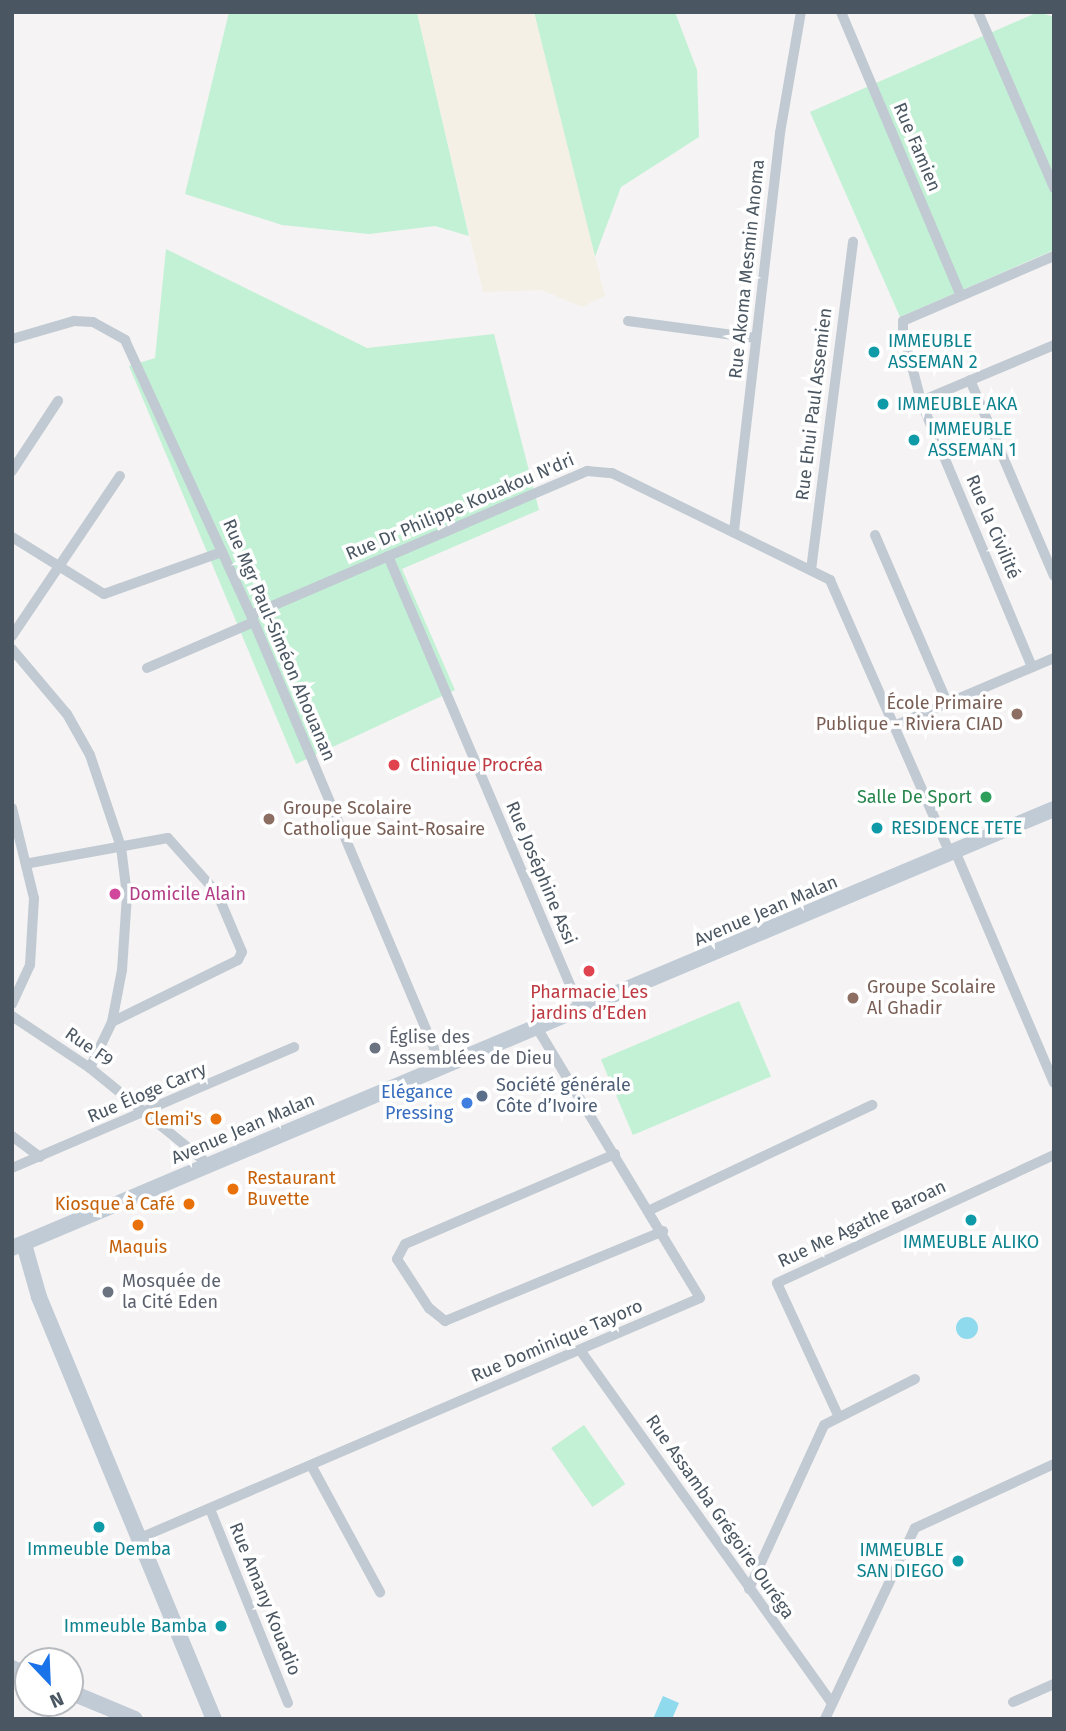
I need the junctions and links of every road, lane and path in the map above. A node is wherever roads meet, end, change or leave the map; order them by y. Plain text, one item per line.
1 (801, 12) edge
2 (841, 12) edge
3 (978, 12) edge
4 (1054, 188) edge
5 (853, 242) dead end
6 (1054, 256) edge
7 (961, 296) junction
8 (628, 321) dead end
9 (757, 338) junction
10 (12, 339) edge
11 (1052, 349) edge
12 (970, 380) junction
13 (58, 401) dead end
14 (921, 401) junction
15 (12, 471) edge
16 (120, 475) dead end
17 (734, 531) junction
18 (875, 535) dead end
19 (12, 537) edge
20 (222, 552) junction
21 (388, 556) junction
22 (58, 564) junction
23 (811, 570) junction
24 (1054, 576) edge
25 (253, 619) junction
26 (12, 636) edge
27 (12, 649) edge
28 (1054, 658) edge
29 (1032, 667) junction
30 (147, 668) dead end
31 (947, 702) junction
32 (896, 725) junction
33 (12, 808) edge
34 (1053, 811) edge
35 (121, 847) junction
36 (952, 852) junction
37 (30, 863) junction
38 (12, 1004) edge
39 (581, 1011) junction
40 (12, 1016) edge
41 (112, 1022) junction
42 (538, 1029) junction
43 (294, 1048) dead end
44 (442, 1067) junction
45 (90, 1068) junction
46 (1053, 1080) edge
47 (872, 1105) dead end
48 (147, 1113) junction
49 (12, 1136) edge
50 (1054, 1155) edge
51 (610, 1156) junction
52 (40, 1157) junction
53 (208, 1164) junction
54 (12, 1168) edge
55 (650, 1210) junction
56 (658, 1233) junction
57 (18, 1246) edge
58 (580, 1350) junction
59 (915, 1379) dead end
60 (837, 1413) junction
61 (1054, 1464) edge
62 (311, 1465) junction
63 (210, 1509) junction
64 (140, 1538) junction
65 (749, 1589) junction
66 (380, 1592) dead end
67 (1054, 1684) edge
68 (84, 1698) edge
69 (1013, 1702) dead end
70 (288, 1703) dead end
71 (832, 1703) junction
72 (135, 1719) edge
73 (214, 1719) edge
74 (825, 1719) edge

1 - 9 street, Rue Akoma Mesmin Anoma
2 - 7 street, Rue Famien
3 - 4 street
5 - 23 street, Rue Ehui Paul Assemien
6 - 7 street
7 - 14 street, Rue la Civilité
8 - 9 street
9 - 17 street, Rue Akoma Mesmin Anoma
10 - 20 street, Rue Mgr Paul-Siméon Ahouanan
11 - 12 street
12 - 14 street
12 - 24 street
13 - 15 street
14 - 29 street, Rue la Civilité
16 - 22 street
17 - 21 street, Rue Dr Philippe Kouakou N'dri
17 - 23 street, Rue Dr Philippe Kouakou N'dri
18 - 31 street
19 - 22 street
20 - 22 street
20 - 25 street, Rue Mgr Paul-Siméon Ahouanan
21 - 25 street, Rue Dr Philippe Kouakou N'dri
21 - 39 street, Rue Joséphine Assi
22 - 26 street
23 - 32 street, Rue Dr Philippe Kouakou N'dri
25 - 30 street, Rue Dr Philippe Kouakou N'dri
25 - 44 street, Rue Mgr Paul-Siméon Ahouanan
27 - 35 street
28 - 29 street
29 - 31 street
31 - 32 street
32 - 36 street, Rue Dr Philippe Kouakou N'dri
33 - 37 street
34 - 36 main road, Avenue Jean Malan
35 - 37 street
35 - 41 street
35 - 41 street
36 - 39 main road, Avenue Jean Malan
36 - 46 street
37 - 38 street
39 - 42 main road, Avenue Jean Malan
40 - 45 street, Rue F9
41 - 45 street
42 - 44 main road, Avenue Jean Malan
42 - 51 street, Rue Dominique Tayoro
43 - 48 street, Rue Éloge Carry
44 - 53 main road, Avenue Jean Malan
45 - 48 street, Rue F9
47 - 55 street
48 - 52 street, Rue Éloge Carry
48 - 53 street, Rue F9
49 - 52 street
50 - 60 street, Rue Me Agathe Baroan
51 - 55 street, Rue Dominique Tayoro
51 - 56 street
52 - 54 street, Rue Éloge Carry
53 - 57 main road, Avenue Jean Malan
55 - 56 street, Rue Dominique Tayoro
56 - 58 street, Rue Dominique Tayoro
57 - 64 main road, Avenue Jean Malan
58 - 62 street, Rue Dominique Tayoro
58 - 65 street, Rue Assamba Grégoire Ouréga
59 - 60 street
60 - 65 street
61 - 71 street
62 - 63 street, Rue Dominique Tayoro
62 - 66 street
63 - 64 street, Rue Dominique Tayoro
63 - 70 street, Rue Amany Kouadio
64 - 73 main road, Avenue Jean Malan
65 - 71 street, Rue Assamba Grégoire Ouréga
67 - 69 street
68 - 72 main road
71 - 74 street

